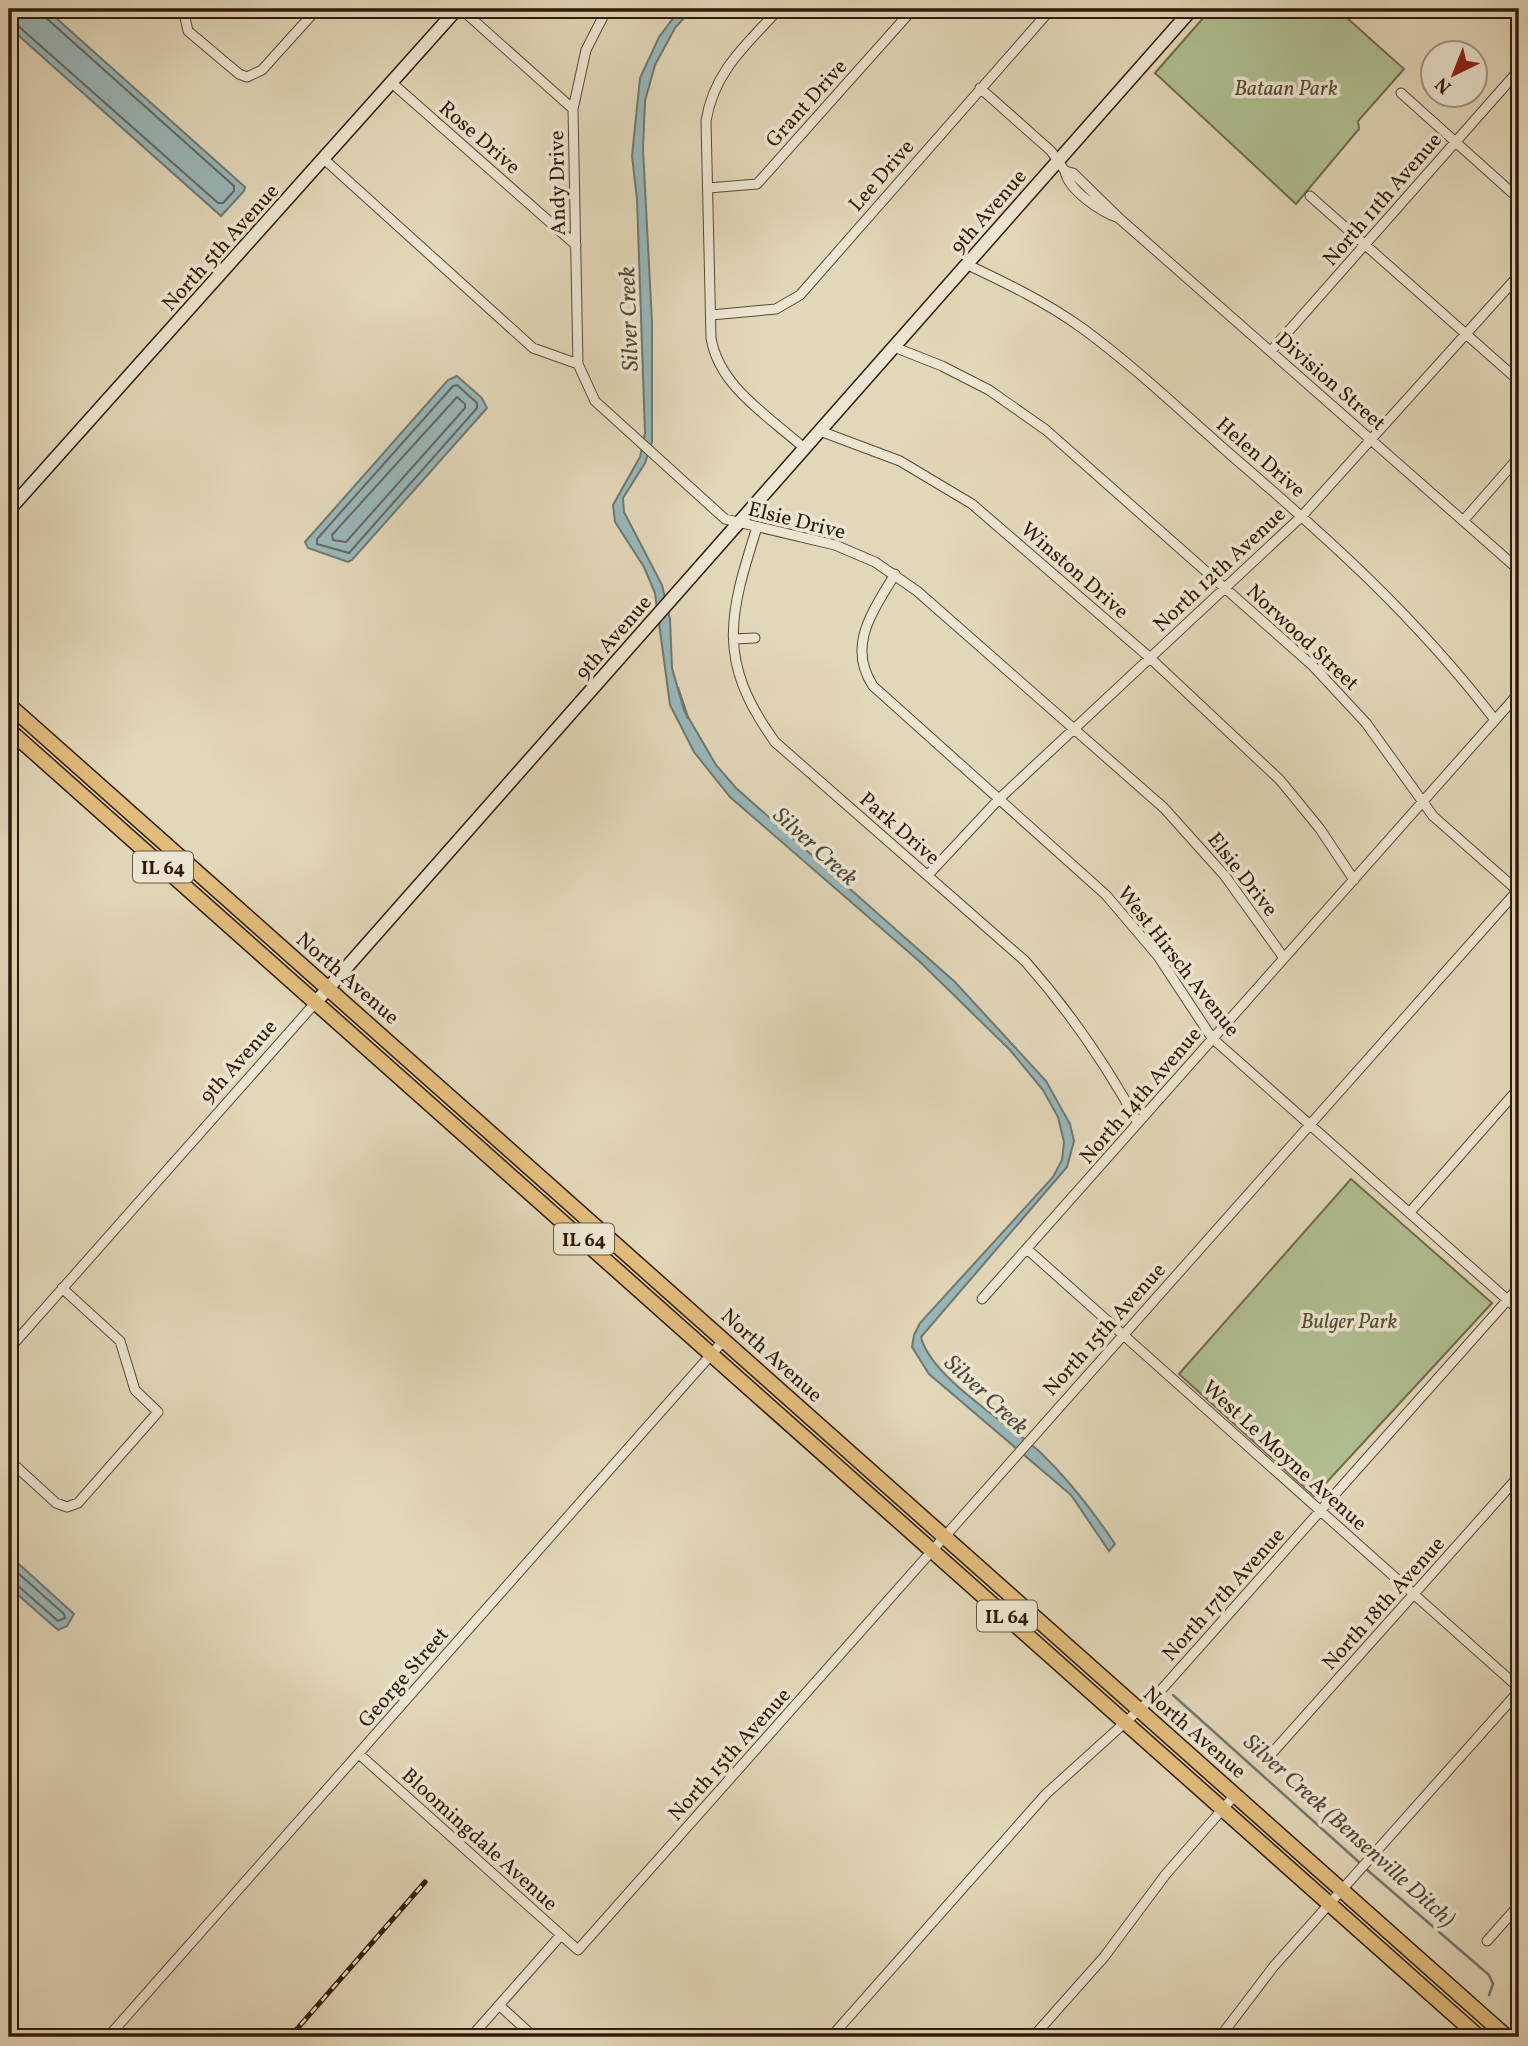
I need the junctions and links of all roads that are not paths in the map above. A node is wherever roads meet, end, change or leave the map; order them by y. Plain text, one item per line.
1 (183, 9) edge
2 (317, 9) edge
3 (459, 9) edge
4 (607, 9) edge
5 (779, 9) edge
6 (913, 9) edge
7 (1051, 9) edge
8 (1192, 9) edge
9 (1509, 9) edge
10 (1519, 18) edge
11 (1519, 70) edge
12 (392, 83) junction
13 (980, 88) junction
14 (1401, 93) dead end
15 (573, 109) junction
16 (1456, 142) junction
17 (324, 160) junction
18 (1061, 166) junction
19 (708, 188) junction
20 (1310, 196) dead end
21 (1519, 199) edge
22 (576, 245) junction
23 (1365, 245) junction
24 (966, 264) junction
25 (1519, 275) edge
26 (711, 315) junction
27 (1466, 334) junction
28 (894, 347) junction
29 (1271, 351) junction
30 (578, 364) junction
31 (1519, 381) edge
32 (820, 431) junction
33 (1372, 440) junction
34 (804, 448) junction
35 (1519, 457) edge
36 (9, 510) edge
37 (1301, 516) junction
38 (1463, 521) junction
39 (738, 523) junction
40 (757, 527) junction
41 (1519, 570) edge
42 (895, 574) junction
43 (1225, 588) junction
44 (755, 638) dead end
45 (733, 639) junction
46 (1149, 657) junction
47 (1519, 694) edge
48 (9, 705) edge
49 (1495, 720) junction
50 (1074, 729) junction
51 (9, 730) edge
52 (999, 799) junction
53 (1424, 801) junction
54 (928, 875) junction
55 (1354, 880) junction
56 (1519, 891) edge
57 (1284, 958) junction
58 (328, 989) junction
59 (316, 1002) junction
60 (1212, 1038) junction
61 (1519, 1088) edge
62 (1138, 1123) junction
63 (1311, 1125) junction
64 (1410, 1212) junction
65 (1027, 1249) junction
66 (1519, 1287) edge
67 (62, 1289) junction
68 (982, 1299) dead end
69 (1508, 1300) junction
70 (1519, 1310) edge
71 (1123, 1334) junction
72 (724, 1340) junction
73 (9, 1349) edge
74 (712, 1353) junction
75 (9, 1460) edge
76 (1519, 1476) edge
77 (1320, 1511) junction
78 (944, 1537) junction
79 (933, 1550) junction
80 (1415, 1595) junction
81 (1519, 1690) edge
82 (1139, 1711) junction
83 (1126, 1723) junction
84 (1273, 1752) dead end
85 (359, 1754) junction
86 (1234, 1795) junction
87 (1223, 1808) junction
88 (1342, 1890) junction
89 (1329, 1904) junction
90 (1519, 1905) edge
91 (561, 1935) junction
92 (1488, 1941) dead end
93 (578, 1950) joint
94 (499, 2005) junction
95 (108, 2037) edge
96 (471, 2037) edge
97 (534, 2037) edge
98 (831, 2037) edge
99 (1033, 2037) edge
100 (1220, 2037) edge
101 (1479, 2037) edge
102 (1507, 2037) edge

1 - 2 street
3 - 12 street, North 5th Avenue
3 - 15 street
4 - 15 street, Andy Drive
5 - 19 street
6 - 19 street, Grant Drive
7 - 13 street, Lee Drive
8 - 18 street, 9th Avenue
9 - 10 street
11 - 16 street, North 11th Avenue
12 - 17 street, North 5th Avenue
12 - 22 street, Rose Drive
13 - 18 street, Division Street
13 - 26 street, Lee Drive
14 - 16 street
15 - 22 street, Andy Drive
16 - 21 street
16 - 23 street, North 11th Avenue
17 - 30 street
17 - 36 street, North 5th Avenue
18 - 24 street, 9th Avenue
18 - 29 street, Division Street
19 - 26 street
20 - 23 street
22 - 30 street, Andy Drive
23 - 27 street
23 - 29 street, North 11th Avenue
24 - 28 street, 9th Avenue
24 - 37 street, Helen Drive
25 - 27 street, North 12th Avenue
26 - 34 street
27 - 31 street
27 - 33 street, North 12th Avenue
28 - 32 street, 9th Avenue
28 - 43 street, Norwood Street
29 - 33 street, Division Street
30 - 39 street, Elsie Drive
32 - 34 street, 9th Avenue
32 - 46 street, Winston Drive
33 - 37 street, North 12th Avenue
33 - 38 street, Division Street
34 - 39 street, 9th Avenue
35 - 38 street
37 - 43 street, North 12th Avenue
37 - 49 street, Helen Drive
38 - 41 street, Division Street
39 - 40 street, Elsie Drive
39 - 58 street, 9th Avenue
40 - 42 street, Elsie Drive
40 - 45 street, Park Drive
42 - 50 street, Elsie Drive
42 - 52 street, West Hirsch Avenue
43 - 46 street, North 12th Avenue
43 - 53 street, Norwood Street
44 - 45 street
45 - 54 street, Park Drive
46 - 50 street, North 12th Avenue
46 - 55 street, Winston Drive
47 - 49 street, North 14th Avenue
48 - 58 main road, North Avenue / IL 64
49 - 53 street, North 14th Avenue
50 - 52 street, North 12th Avenue
50 - 57 street, Elsie Drive
51 - 59 main road, North Avenue / IL 64
52 - 54 street, North 12th Avenue
52 - 60 street, West Hirsch Avenue
53 - 55 street, North 14th Avenue
53 - 56 street, Norwood Street
54 - 62 street, Park Drive
55 - 57 street, North 14th Avenue
56 - 63 street, North 15th Avenue
57 - 60 street, North 14th Avenue
58 - 59 street, 9th Avenue
58 - 72 main road, North Avenue / IL 64
59 - 67 street, 9th Avenue
59 - 74 main road, North Avenue / IL 64
60 - 62 street, North 14th Avenue
60 - 63 street, West Hirsch Avenue
61 - 64 street
62 - 65 street, North 14th Avenue
63 - 64 street, West Hirsch Avenue
63 - 71 street, North 15th Avenue
64 - 69 street, West Hirsch Avenue
65 - 68 street, North 14th Avenue
65 - 71 street, West Le Moyne Avenue
66 - 69 street, North 17th Avenue
67 - 73 street, 9th Avenue
67 - 75 street
69 - 70 street, West Hirsch Avenue
69 - 77 street, North 17th Avenue
71 - 77 street, West Le Moyne Avenue
71 - 78 street, North 15th Avenue
72 - 74 street, George Street
72 - 78 main road, North Avenue / IL 64
74 - 79 main road, North Avenue / IL 64
74 - 85 street, George Street
76 - 80 street, North 18th Avenue
77 - 80 street, West Le Moyne Avenue
77 - 82 street, North 17th Avenue
78 - 79 street, North 15th Avenue
78 - 82 main road, North Avenue / IL 64
79 - 83 main road, North Avenue / IL 64
79 - 93 street, North 15th Avenue
80 - 81 street, West Le Moyne Avenue
80 - 84 street, North 18th Avenue
81 - 88 street
82 - 83 street, North 17th Avenue
82 - 86 main road, North Avenue / IL 64
83 - 87 main road, North Avenue / IL 64
83 - 98 street, North 17th Avenue
85 - 91 street, Bloomingdale Avenue
85 - 95 street, George Street
86 - 87 street
86 - 88 main road, North Avenue / IL 64
87 - 89 main road, North Avenue / IL 64
87 - 99 street
88 - 89 street
88 - 102 main road, North Avenue / IL 64
89 - 100 street
89 - 101 main road, North Avenue / IL 64
90 - 92 street
91 - 93 street, Bloomingdale Avenue
91 - 94 street
94 - 96 street
94 - 97 street

